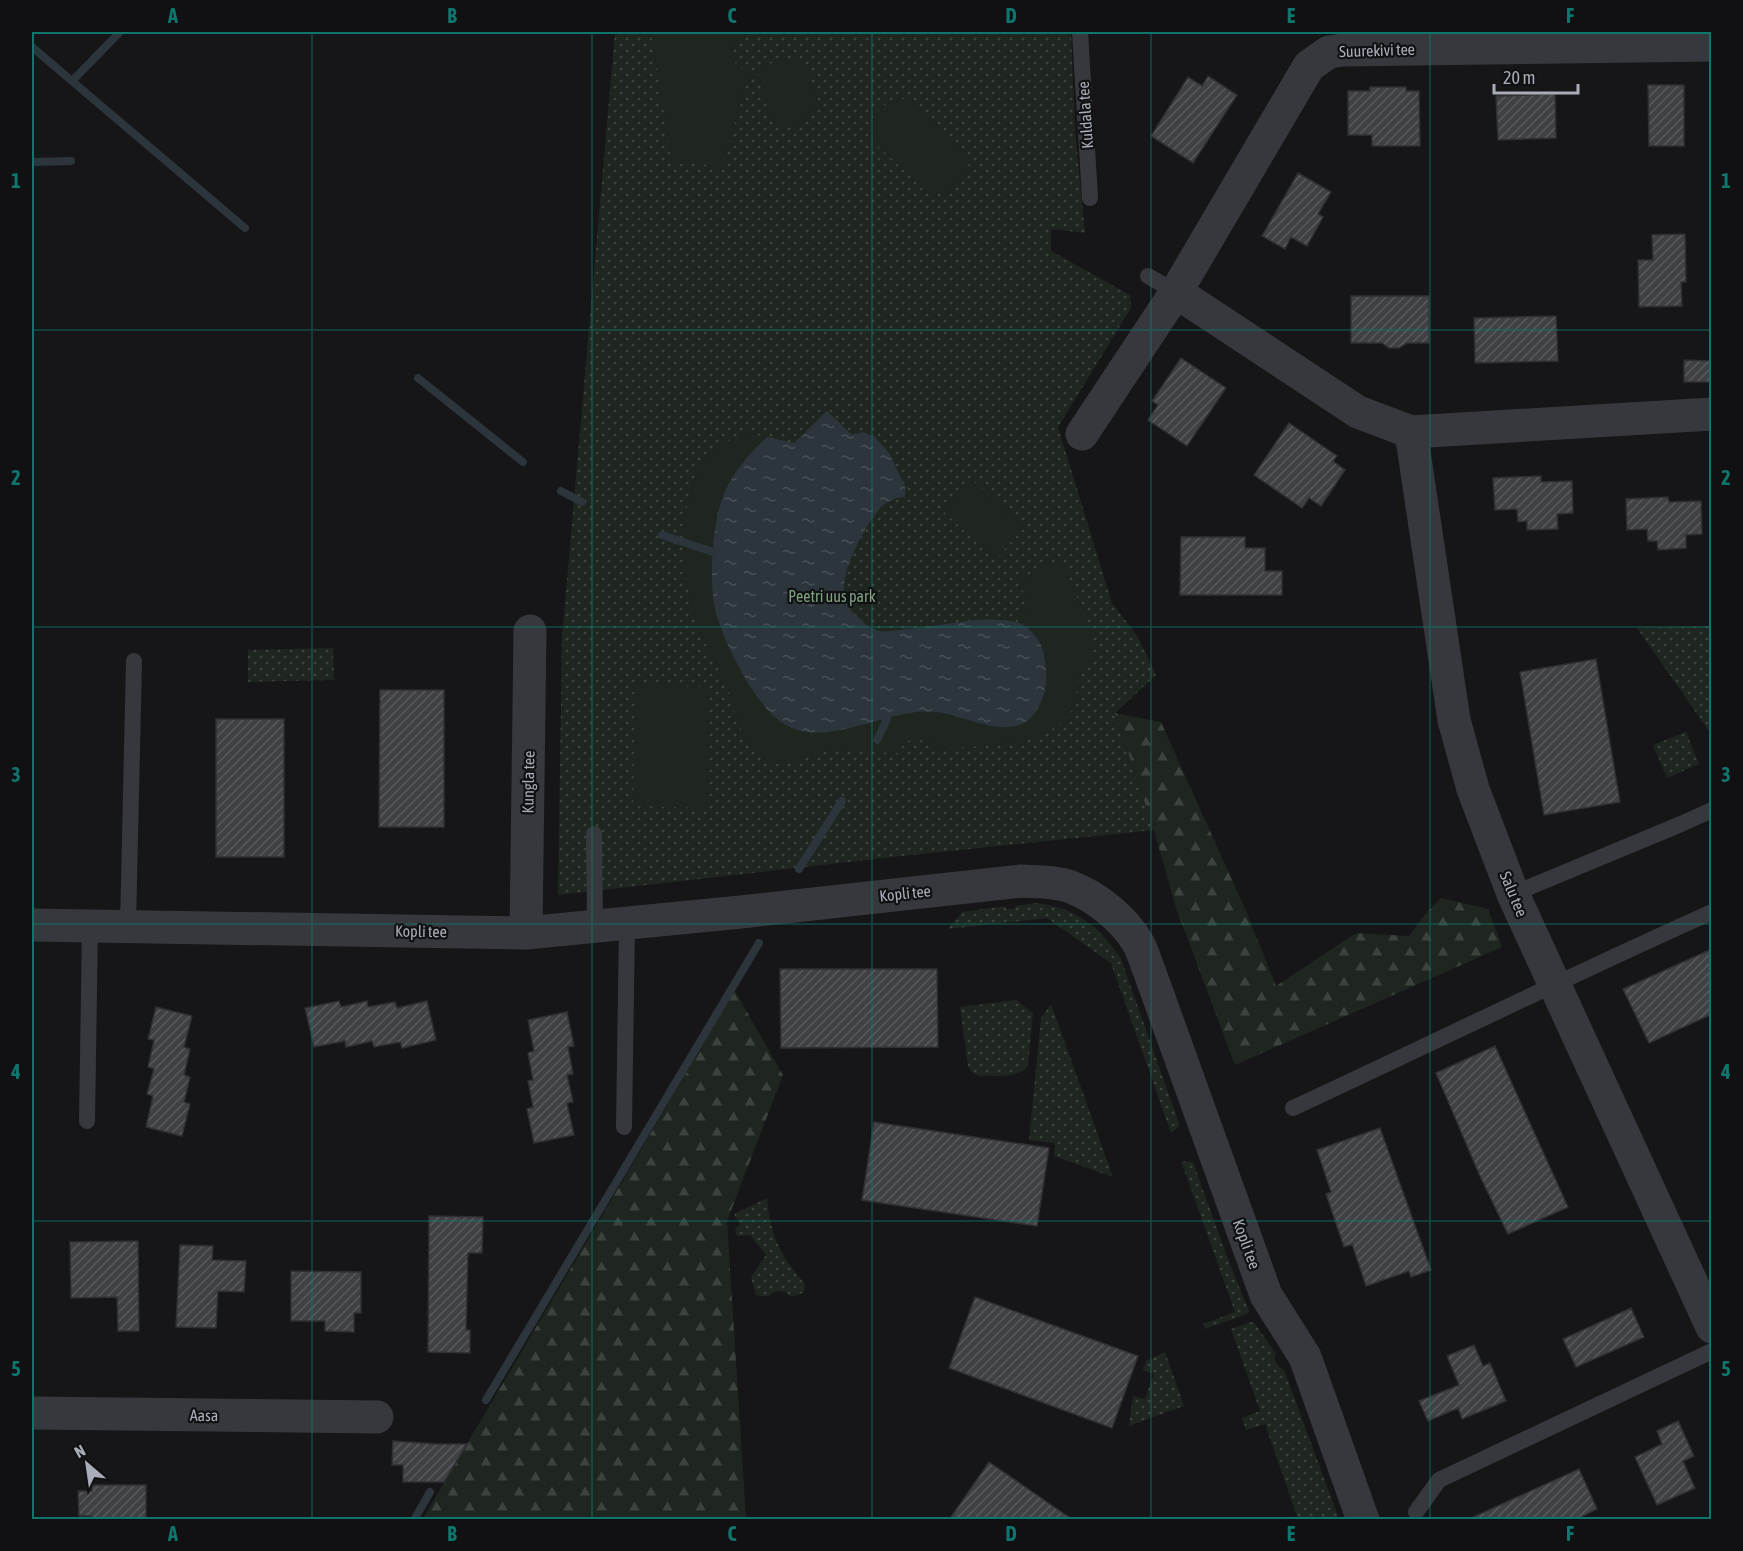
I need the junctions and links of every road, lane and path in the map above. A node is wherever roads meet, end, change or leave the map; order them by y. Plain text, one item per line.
1 (1080, 32) edge
2 (1712, 45) edge
3 (1090, 198) dead end
4 (1148, 276) dead end
5 (1176, 292) junction
6 (1712, 414) edge
7 (1411, 432) junction
8 (1082, 434) dead end
9 (530, 631) dead end
10 (134, 661) dead end
11 (1712, 810) edge
12 (594, 834) dead end
13 (1514, 894) junction
14 (1712, 912) edge
15 (627, 924) junction
16 (32, 925) edge
17 (90, 926) junction
18 (128, 926) junction
19 (595, 927) junction
20 (526, 933) junction
21 (1554, 986) junction
22 (1293, 1108) dead end
23 (87, 1121) dead end
24 (624, 1127) dead end
25 (1712, 1327) edge
26 (1712, 1351) edge
27 (32, 1413) edge
28 (377, 1417) dead end
29 (1416, 1512) dead end
30 (1363, 1520) edge

1 - 3 lane, Kuldala tee
2 - 5 street, Suurekivi tee
4 - 5 lane
5 - 7 street
5 - 8 street, Suurekivi tee
6 - 7 street
7 - 13 street, Salu tee
9 - 20 street, Kungla tee
10 - 18 lane
11 - 13 lane
12 - 19 lane
13 - 21 street, Salu tee
14 - 21 lane
15 - 19 street, Kopli tee
15 - 24 lane
15 - 30 street, Kopli tee
16 - 17 street, Kopli tee
17 - 18 street, Kopli tee
17 - 23 lane
18 - 20 street, Kopli tee
19 - 20 street, Kopli tee
21 - 22 lane
21 - 25 street, Salu tee
26 - 29 lane
27 - 28 street, Aasa

